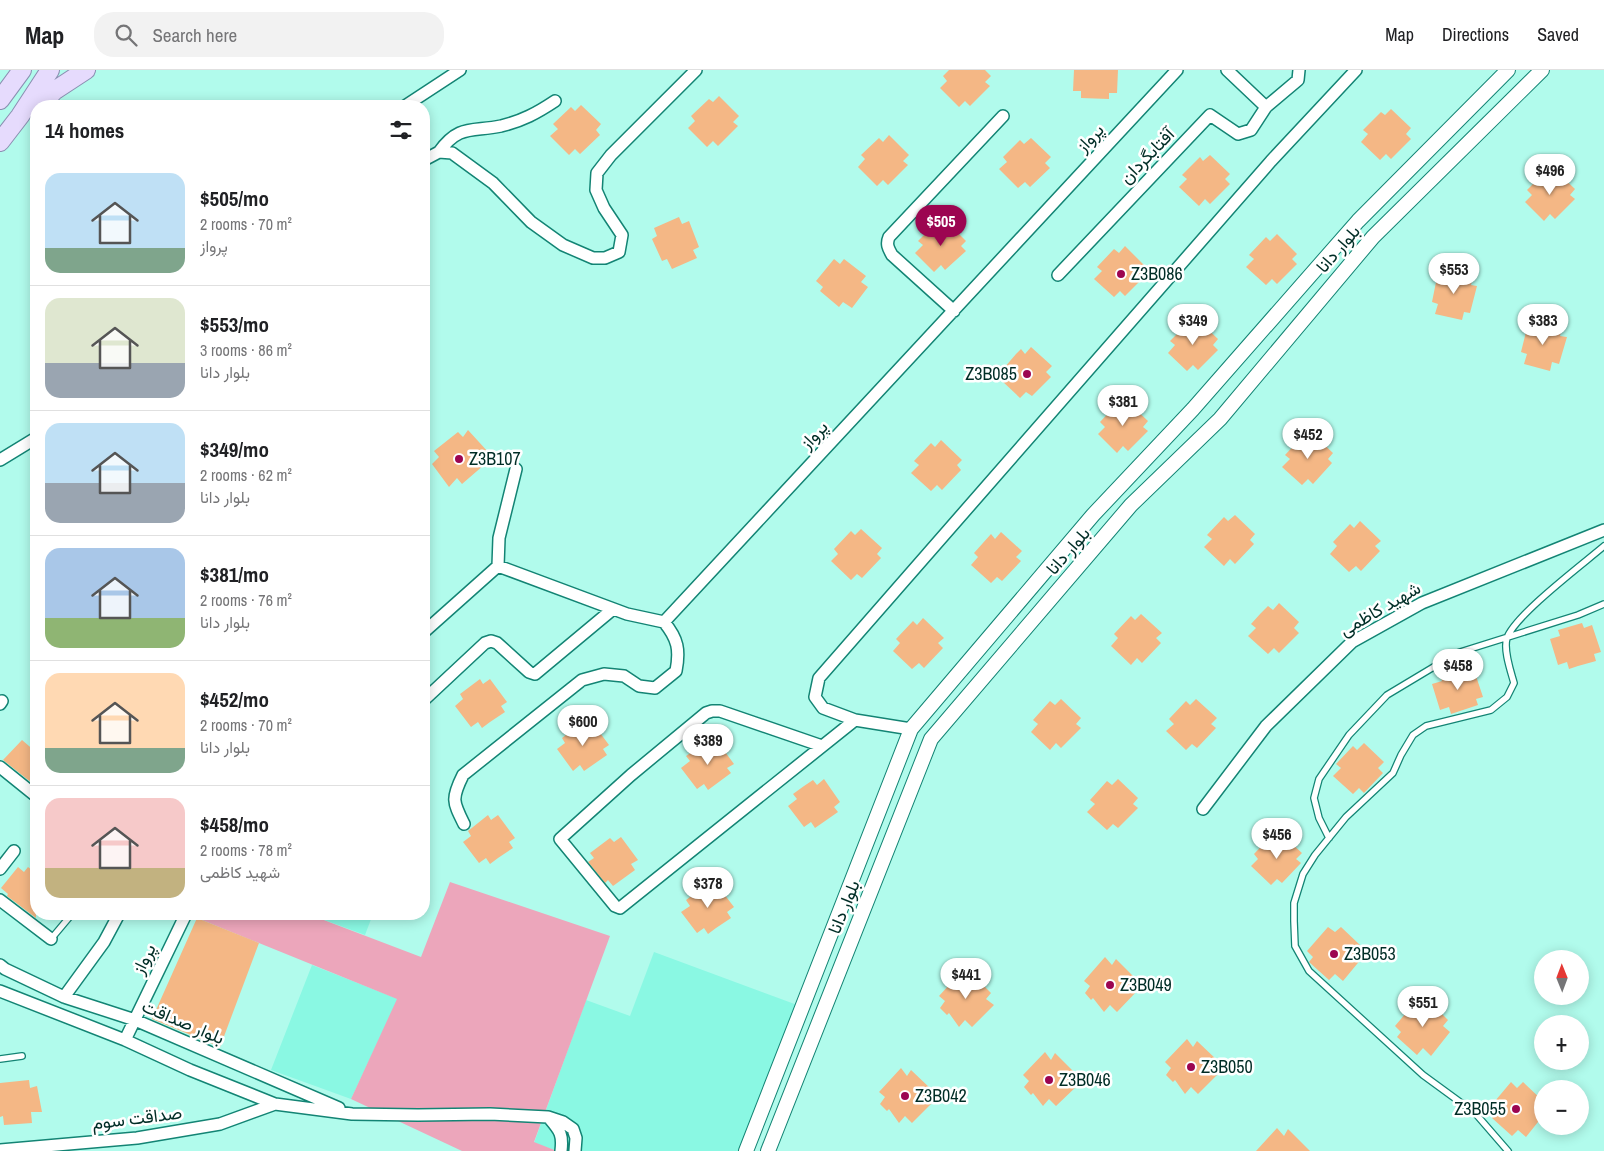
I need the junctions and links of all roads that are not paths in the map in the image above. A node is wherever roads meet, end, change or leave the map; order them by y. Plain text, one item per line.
1 (22, 70) edge
2 (50, 70) edge
3 (86, 70) edge
4 (460, 70) edge
5 (696, 70) edge
6 (1227, 70) edge
7 (1300, 70) edge
8 (1356, 70) edge
9 (1508, 70) edge
10 (1542, 70) edge
11 (1174, 71) edge
12 (0, 100) edge
13 (35, 100) edge
14 (46, 100) edge
15 (414, 100) edge
16 (554, 101) dead end
17 (1266, 107) junction
18 (28, 113) edge
19 (1003, 116) dead end
20 (0, 142) edge
21 (439, 152) junction
22 (430, 157) edge
23 (1058, 274) dead end
24 (954, 311) junction
25 (30, 442) edge
26 (0, 460) edge
27 (516, 469) dead end
28 (1604, 530) edge
29 (1604, 546) edge
30 (498, 566) junction
31 (1604, 604) edge
32 (613, 609) junction
33 (664, 622) junction
34 (430, 627) edge
35 (1509, 636) junction
36 (430, 694) edge
37 (855, 720) junction
38 (911, 729) junction
39 (822, 746) junction
40 (0, 767) edge
41 (30, 791) edge
42 (1203, 810) dead end
43 (464, 824) dead end
44 (1329, 838) junction
45 (14, 851) dead end
46 (0, 869) edge
47 (0, 900) edge
48 (67, 920) edge
49 (116, 920) edge
50 (183, 920) edge
51 (51, 939) joint
52 (0, 965) edge
53 (0, 991) edge
54 (64, 997) junction
55 (134, 1020) junction
56 (125, 1040) junction
57 (22, 1056) dead end
58 (0, 1059) edge
59 (276, 1104) junction
60 (352, 1114) junction
61 (548, 1117) junction
62 (0, 1150) edge
63 (561, 1151) edge
64 (575, 1151) edge
65 (746, 1151) edge
66 (768, 1151) edge
67 (1508, 1151) edge

1 - 12 main road
2 - 13 main road
3 - 14 main road
4 - 15 street
5 - 21 street
6 - 17 street
7 - 17 street, آفتابگردان
8 - 37 street
9 - 38 street, بلوار دانا
10 - 66 street, بلوار دانا
11 - 24 street, پرواز
16 - 21 street
17 - 23 street, آفتابگردان
18 - 20 main road
19 - 24 street
21 - 22 street
24 - 33 street, پرواز
25 - 26 street
27 - 30 street
28 - 42 street, شهید کاظمی
29 - 35 lane
30 - 32 street
30 - 34 street
31 - 35 lane
32 - 33 street
32 - 36 street
33 - 43 street
35 - 44 lane
35 - 44 lane
37 - 38 street
37 - 39 street
38 - 65 street, بلوار دانا
39 - 39 street
40 - 41 street
44 - 67 lane
45 - 46 street
47 - 51 street
48 - 51 lane
49 - 54 street
50 - 55 street, پرواز
52 - 54 street, بلوار صداقت
53 - 56 street, بلوار صداقت
54 - 55 street, بلوار صداقت
55 - 56 street, پرواز
55 - 60 street, بلوار صداقت
56 - 59 street, بلوار صداقت
57 - 58 lane
59 - 60 street, بلوار صداقت
59 - 62 street, صداقت سوم
60 - 61 street, بلوار صداقت
61 - 63 street
61 - 64 street, بلوار صداقت

